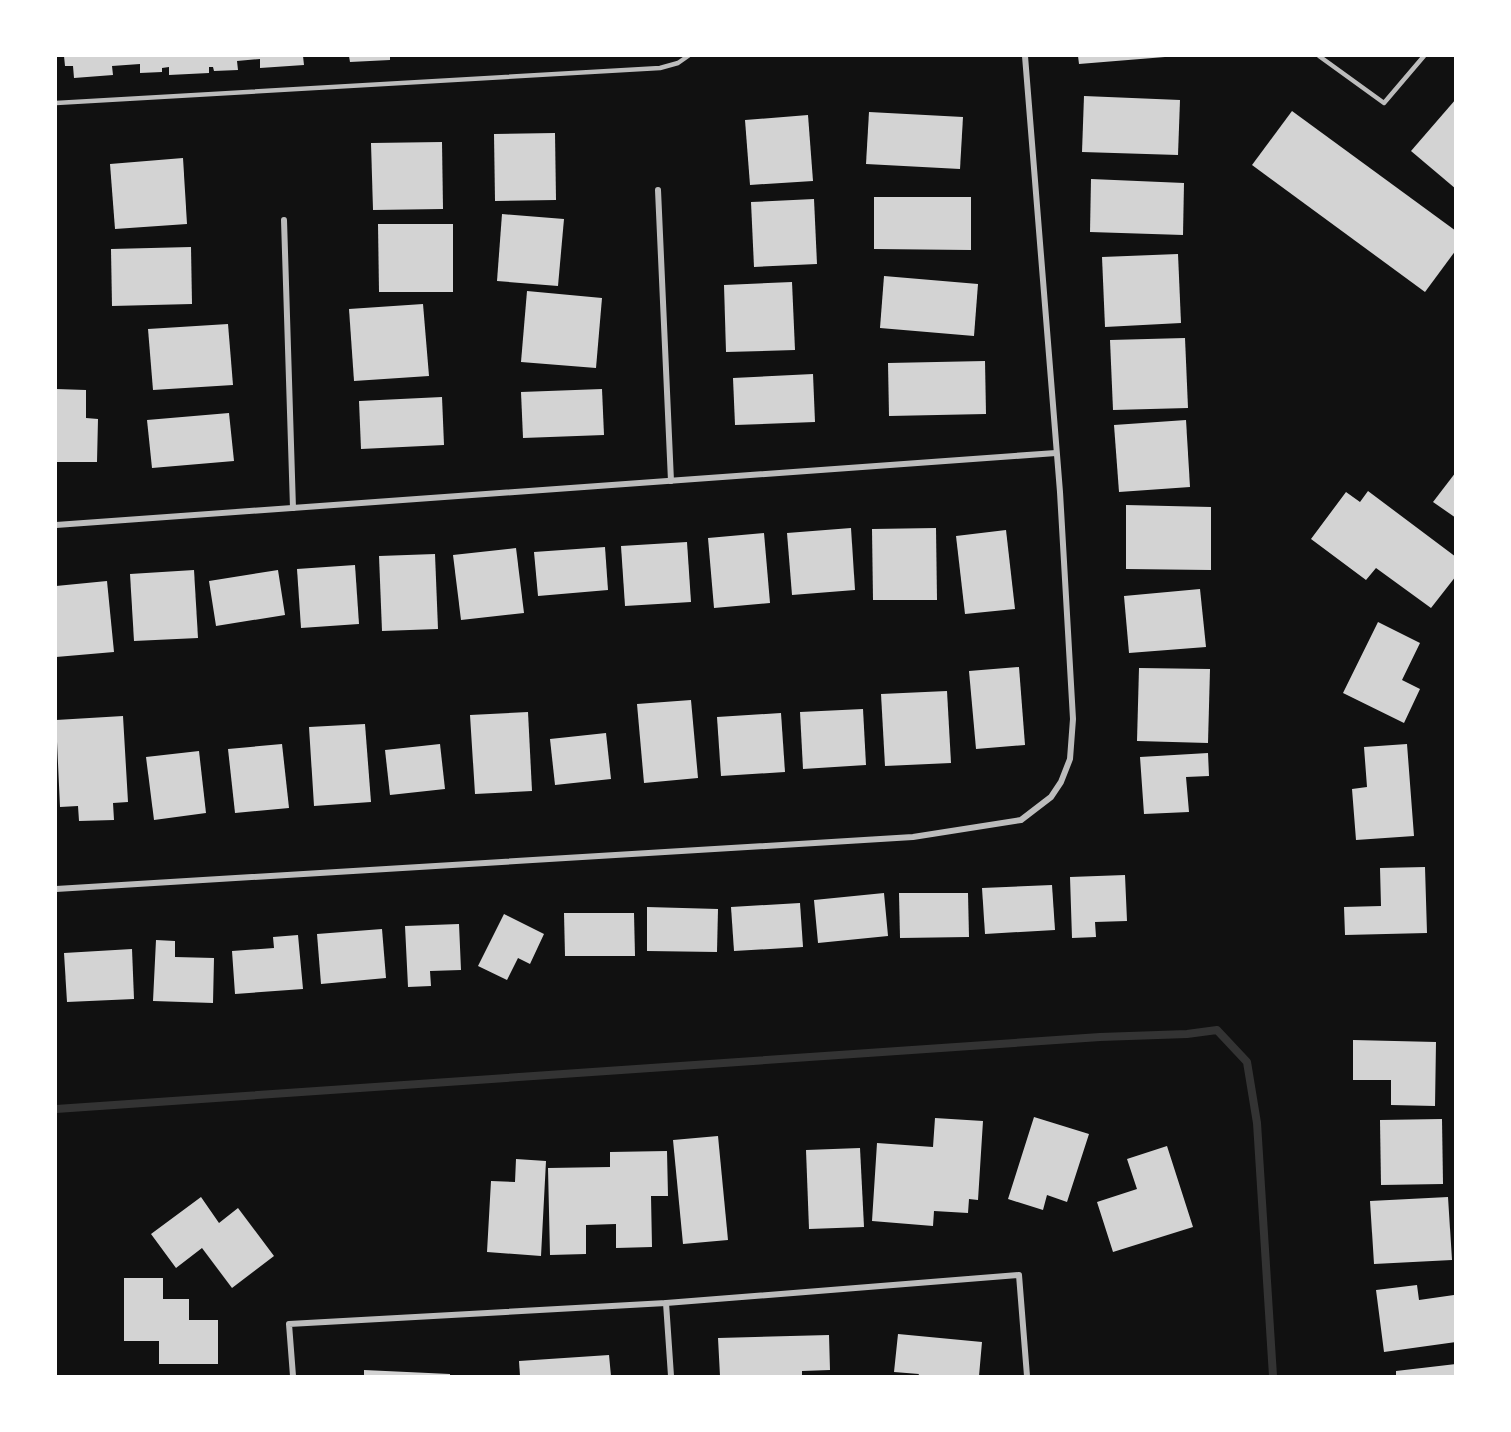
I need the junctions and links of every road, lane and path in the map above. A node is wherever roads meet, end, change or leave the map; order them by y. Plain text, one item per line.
1 (688, 56) edge
2 (1025, 56) edge
3 (1319, 56) edge
4 (1424, 56) edge
5 (56, 103) edge
6 (658, 190) dead end
7 (284, 220) dead end
8 (1056, 453) junction
9 (671, 481) junction
10 (292, 508) junction
11 (56, 525) edge
12 (56, 889) edge
13 (666, 1303) junction
14 (293, 1377) edge
15 (671, 1377) edge
16 (1027, 1377) edge

1 - 5 lane
2 - 8 street
3 - 4 lane
6 - 9 street
7 - 10 street
8 - 9 street
8 - 12 street
9 - 10 street
10 - 11 street
13 - 14 street
13 - 15 street
13 - 16 street

